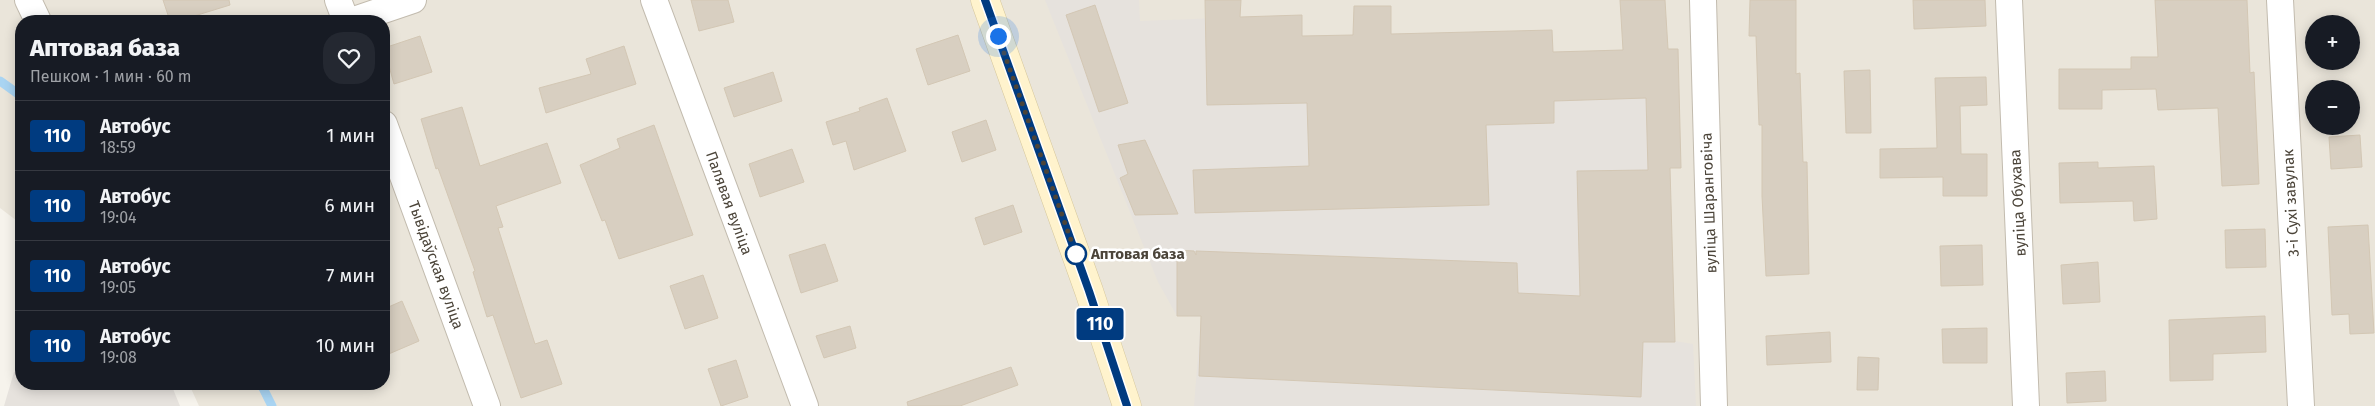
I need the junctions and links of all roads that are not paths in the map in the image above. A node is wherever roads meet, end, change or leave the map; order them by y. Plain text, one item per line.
1 (28, 0) edge
2 (338, 0) edge
3 (413, 0) edge
4 (654, 0) edge
5 (985, 0) edge
6 (1704, 0) edge
7 (2009, 0) edge
8 (2280, 0) edge
9 (35, 15) edge
10 (344, 15) edge
11 (369, 15) edge
12 (390, 140) edge
13 (487, 406) edge
14 (804, 406) edge
15 (1127, 406) edge
16 (1714, 406) edge
17 (2026, 406) edge
18 (2301, 406) edge

1 - 9 street
2 - 10 street
3 - 11 street
4 - 14 street, Палявая вуліца
5 - 15 main road
6 - 16 street, вуліца Шаранговіча
7 - 17 street, вуліца Обухава
8 - 18 street, 3-і Сухі завулак
12 - 13 street, Тывідаўская вуліца

